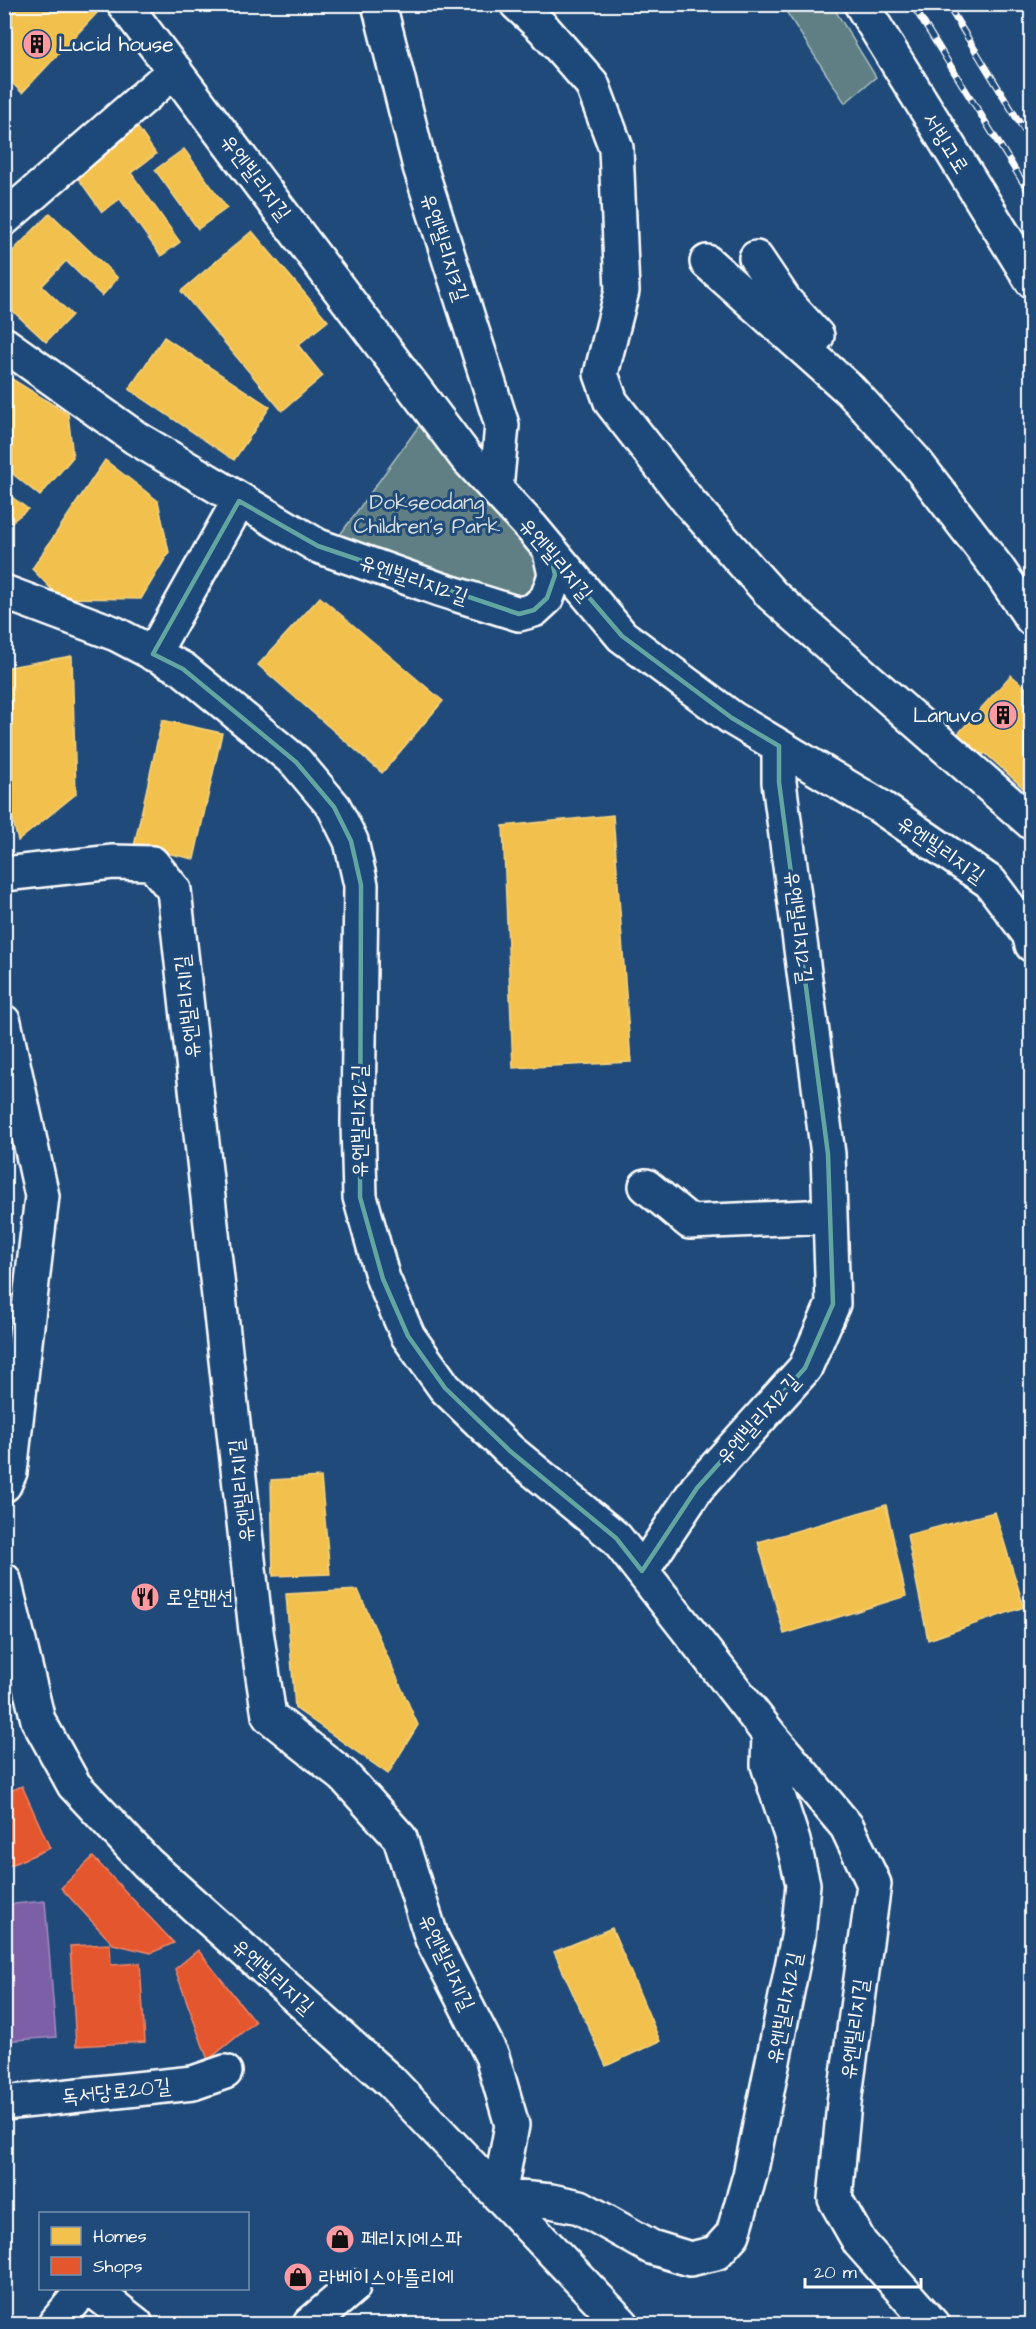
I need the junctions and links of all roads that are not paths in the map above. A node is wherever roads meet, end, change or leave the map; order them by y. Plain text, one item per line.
1 (124, 4) edge
2 (379, 4) edge
3 (517, 4) edge
4 (861, 4) edge
5 (882, 4) edge
6 (175, 70) junction
7 (4, 219) edge
8 (1032, 247) edge
9 (756, 258) dead end
10 (707, 262) dead end
11 (1032, 281) edge
12 (4, 344) edge
13 (851, 391) junction
14 (496, 489) junction
15 (239, 501) junction
16 (550, 552) junction
17 (4, 591) edge
18 (1032, 619) edge
19 (153, 654) junction
20 (779, 746) junction
21 (1032, 823) edge
22 (4, 874) edge
23 (1032, 945) edge
24 (4, 1022) edge
25 (646, 1186) dead end
26 (830, 1216) junction
27 (4, 1485) edge
28 (642, 1571) junction
29 (4, 1580) edge
30 (769, 1734) junction
31 (225, 2072) dead end
32 (4, 2103) edge
33 (500, 2196) junction
34 (353, 2287) dead end
35 (55, 2325) edge
36 (136, 2325) edge
37 (310, 2325) edge
38 (622, 2325) edge
39 (932, 2325) edge

1 - 6 street, 유엔빌리지길
2 - 14 street, 유엔빌리지3길
3 - 21 street
4 - 11 street, 서빙고로
5 - 8 street, 서빙고로
6 - 7 street
6 - 14 street, 유엔빌리지길
9 - 13 street
10 - 13 street
12 - 15 street, 유엔빌리지2길
13 - 18 street
14 - 16 street, 유엔빌리지길
15 - 16 street, 유엔빌리지2길
15 - 19 street
16 - 20 street, 유엔빌리지길
17 - 19 street, 유엔빌리지2길
19 - 28 street, 유엔빌리지2길
20 - 23 street, 유엔빌리지길
20 - 26 street, 유엔빌리지2길
22 - 33 street, 유엔빌리지1길
24 - 27 street
25 - 26 street
26 - 28 street, 유엔빌리지2길
28 - 30 street, 유엔빌리지2길
29 - 33 street, 유엔빌리지길
30 - 33 street, 유엔빌리지2길
30 - 39 street, 유엔빌리지길
31 - 32 street, 독서당로20길
33 - 38 street, 유엔빌리지길
34 - 37 street
35 - 36 street

